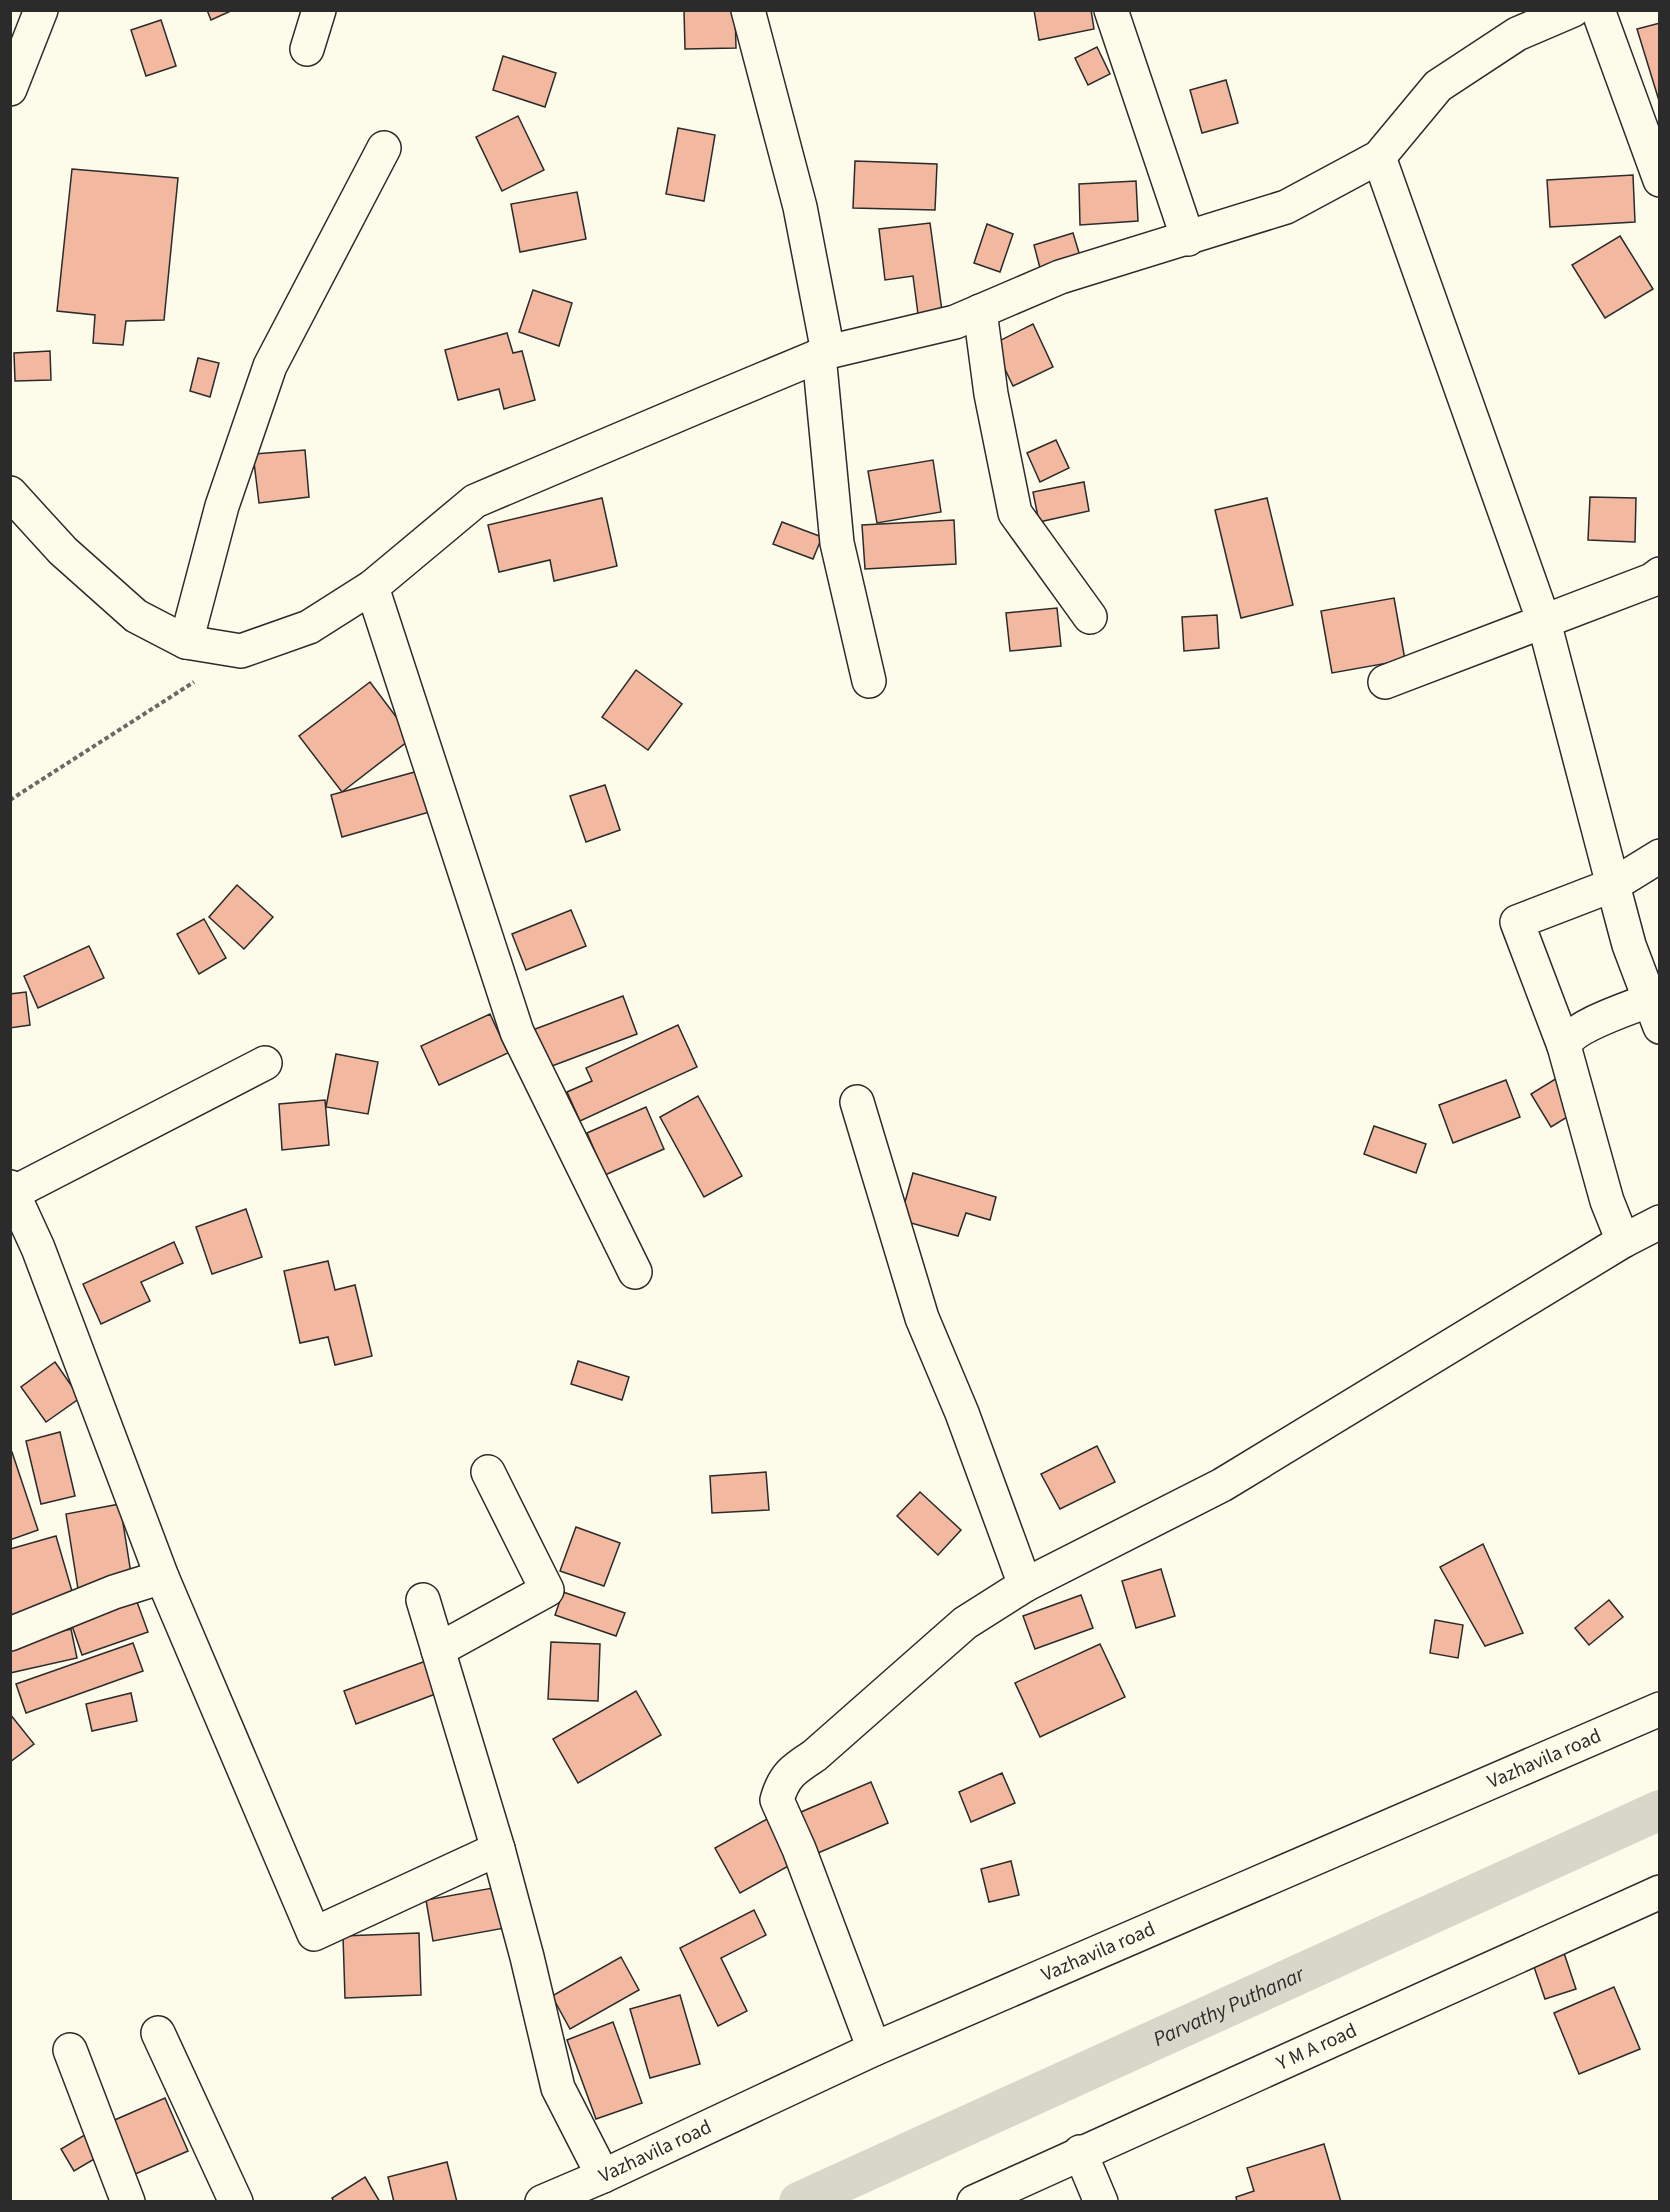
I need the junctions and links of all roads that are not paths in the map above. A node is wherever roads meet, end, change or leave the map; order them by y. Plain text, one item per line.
1 (41, 10) edge
2 (319, 10) edge
3 (748, 10) edge
4 (1111, 10) edge
5 (1573, 10) edge
6 (1598, 10) edge
7 (307, 49) dead end
8 (10, 88) edge
9 (384, 147) dead end
10 (1379, 157) junction
11 (1659, 180) edge
12 (1188, 239) junction
13 (980, 311) junction
14 (823, 354) junction
15 (10, 493) edge
16 (1659, 574) edge
17 (372, 587) junction
18 (1090, 617) dead end
19 (1544, 622) junction
20 (186, 642) junction
21 (869, 681) dead end
22 (1385, 682) dead end
23 (1659, 856) edge
24 (1613, 885) junction
25 (1655, 1014) edge
26 (1564, 1046) junction
27 (265, 1063) dead end
28 (857, 1102) dead end
29 (12, 1190) edge
30 (1659, 1222) edge
31 (1623, 1241) junction
32 (635, 1272) dead end
33 (488, 1472) dead end
34 (162, 1577) junction
35 (1025, 1585) junction
36 (423, 1600) dead end
37 (10, 1634) edge
38 (438, 1650) junction
39 (1659, 1709) edge
40 (498, 1849) junction
41 (1659, 1892) edge
42 (158, 2033) dead end
43 (874, 2049) junction
44 (70, 2050) dead end
45 (1080, 2152) junction
46 (603, 2176) junction
47 (128, 2202) edge
48 (236, 2202) edge
49 (542, 2202) edge
50 (974, 2202) edge
51 (1101, 2202) edge

1 - 8 street
2 - 7 street
3 - 14 street
4 - 12 street
5 - 10 street
6 - 11 street
9 - 20 street
10 - 12 street
10 - 19 street
12 - 13 street
13 - 14 street
13 - 18 street
14 - 17 street
14 - 21 street
15 - 20 street
16 - 19 street
17 - 20 street
17 - 32 street
19 - 22 street
19 - 24 street
23 - 24 street
24 - 25 street
24 - 26 street
25 - 26 street
26 - 31 street
27 - 29 street
28 - 35 street
29 - 34 street
30 - 31 street
31 - 35 street
33 - 38 street
34 - 37 street
34 - 40 street
35 - 43 street
36 - 38 street
38 - 40 street
39 - 43 street, Vazhavila road
40 - 46 street
41 - 45 street, Y M A road
42 - 48 street
43 - 46 street, Vazhavila road
44 - 47 street
45 - 50 street, Y M A road
45 - 51 street
46 - 49 street, Vazhavila road

